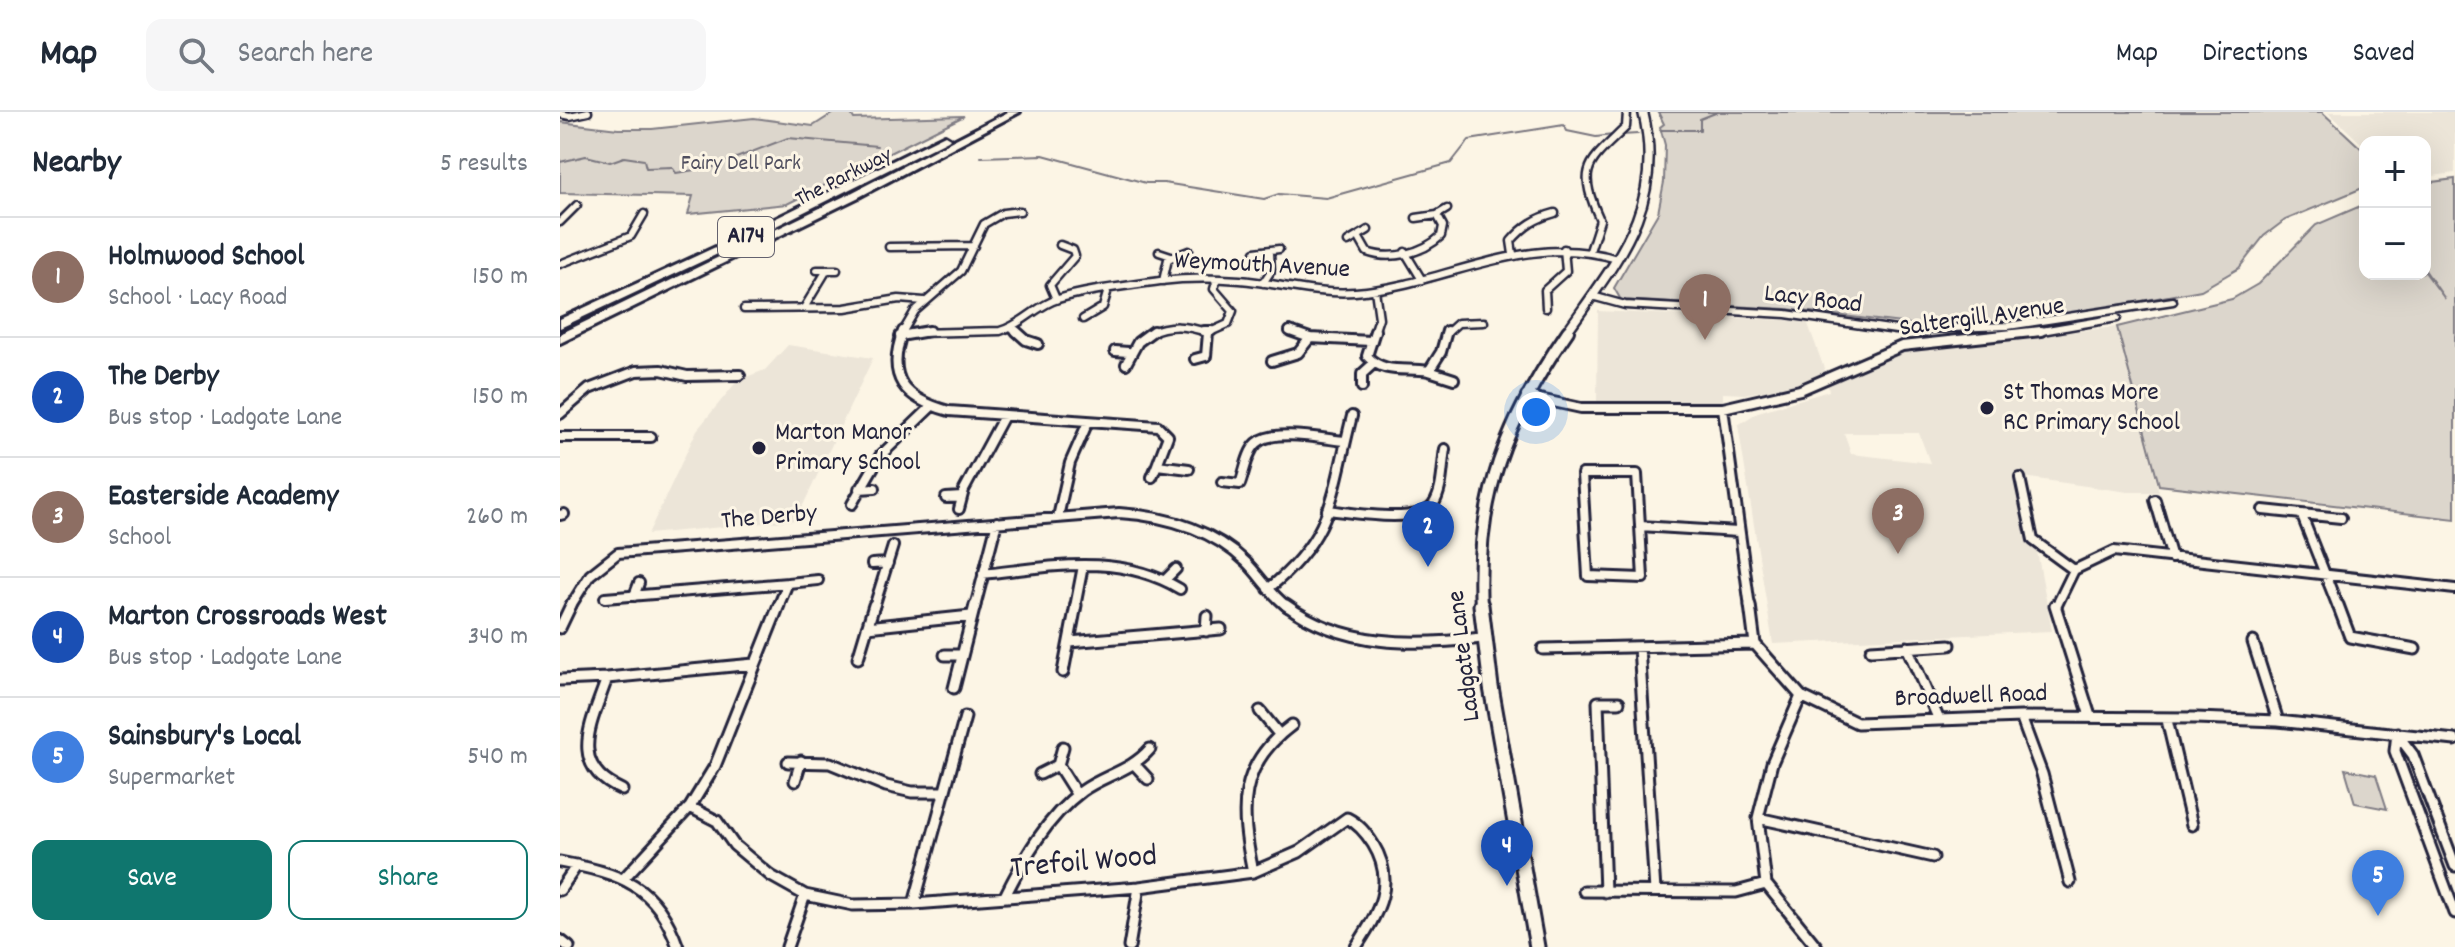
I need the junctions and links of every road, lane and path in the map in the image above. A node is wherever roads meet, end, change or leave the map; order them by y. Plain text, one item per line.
1 (588, 112) edge
2 (996, 112) edge
3 (1015, 112) edge
4 (1627, 112) edge
5 (1643, 112) edge
6 (560, 114) edge
7 (577, 205) dead end
8 (1447, 209) dead end
9 (1020, 211) dead end
10 (1555, 213) dead end
11 (644, 214) dead end
12 (1437, 215) junction
13 (1416, 218) dead end
14 (560, 222) edge
15 (1368, 230) dead end
16 (1359, 238) junction
17 (1348, 242) dead end
18 (1060, 245) dead end
19 (974, 246) junction
20 (888, 247) dead end
21 (1279, 249) dead end
22 (1564, 249) junction
23 (1087, 250) dead end
24 (1189, 251) dead end
25 (1590, 251) junction
26 (1159, 252) dead end
27 (1255, 252) dead end
28 (1405, 252) junction
29 (1076, 253) junction
30 (1270, 253) junction
31 (1513, 254) junction
32 (1171, 256) junction
33 (1617, 259) junction
34 (560, 264) edge
35 (817, 270) dead end
36 (827, 270) junction
37 (837, 270) dead end
38 (1217, 279) junction
39 (1422, 280) junction
40 (1163, 281) junction
41 (1263, 283) junction
42 (1375, 290) junction
43 (1107, 293) junction
44 (1592, 296) junction
45 (1056, 299) junction
46 (765, 300) dead end
47 (924, 301) junction
48 (2173, 301) dead end
49 (804, 308) junction
50 (1546, 308) dead end
51 (744, 309) dead end
52 (761, 309) junction
53 (2117, 318) dead end
54 (1083, 319) dead end
55 (962, 322) dead end
56 (1484, 322) dead end
57 (560, 324) edge
58 (1012, 328) junction
59 (958, 331) junction
60 (1289, 331) dead end
61 (1208, 333) junction
62 (900, 336) junction
63 (1310, 338) junction
64 (560, 339) edge
65 (1371, 341) junction
66 (1038, 344) dead end
67 (1115, 351) dead end
68 (1128, 352) junction
69 (1206, 356) junction
70 (1195, 359) dead end
71 (1216, 361) dead end
72 (1272, 361) dead end
73 (1126, 364) dead end
74 (1373, 364) junction
75 (1429, 371) junction
76 (740, 375) dead end
77 (1454, 379) dead end
78 (1362, 387) dead end
79 (1526, 396) junction
80 (931, 407) junction
81 (1723, 408) junction
82 (560, 414) edge
83 (1004, 416) junction
84 (1352, 416) dead end
85 (1088, 422) junction
86 (560, 437) edge
87 (651, 437) dead end
88 (1345, 441) junction
89 (1445, 449) dead end
90 (1157, 465) junction
91 (1189, 469) dead end
92 (1152, 477) dead end
93 (2020, 478) dead end
94 (1222, 482) dead end
95 (1240, 484) junction
96 (875, 488) dead end
97 (859, 489) junction
98 (1237, 495) dead end
99 (962, 497) junction
100 (946, 498) dead end
101 (2155, 500) dead end
102 (852, 504) dead end
103 (959, 509) dead end
104 (1327, 510) junction
105 (2263, 510) dead end
106 (2302, 516) junction
107 (1058, 517) junction
108 (2341, 518) dead end
109 (997, 522) junction
110 (1640, 526) junction
111 (1738, 532) junction
112 (893, 546) dead end
113 (2172, 558) junction
114 (888, 563) junction
115 (872, 564) dead end
116 (1083, 566) junction
117 (1176, 569) dead end
118 (2074, 570) junction
119 (983, 574) junction
120 (2326, 576) junction
121 (1166, 579) junction
122 (818, 580) dead end
123 (639, 583) dead end
124 (788, 583) junction
125 (1180, 589) dead end
126 (1268, 589) junction
127 (2455, 589) edge
128 (634, 596) junction
129 (605, 598) dead end
130 (971, 616) junction
131 (1207, 616) dead end
132 (867, 627) junction
133 (560, 628) edge
134 (1221, 629) dead end
135 (1206, 631) junction
136 (1482, 638) junction
137 (1070, 642) junction
138 (2253, 642) dead end
139 (1755, 644) junction
140 (1950, 645) dead end
141 (1639, 647) junction
142 (1907, 647) junction
143 (1543, 649) dead end
144 (2415, 649) dead end
145 (1871, 650) dead end
146 (945, 655) dead end
147 (962, 655) junction
148 (858, 658) dead end
149 (754, 664) junction
150 (1063, 672) dead end
151 (607, 678) junction
152 (560, 680) edge
153 (954, 688) dead end
154 (1801, 696) junction
155 (1619, 702) dead end
156 (1260, 711) dead end
157 (2090, 716) junction
158 (965, 717) dead end
159 (2021, 717) junction
160 (1939, 720) junction
161 (2167, 720) junction
162 (2278, 721) junction
163 (1292, 725) dead end
164 (1278, 733) junction
165 (2397, 733) junction
166 (2455, 740) edge
167 (1063, 747) dead end
168 (1150, 749) dead end
169 (801, 761) junction
170 (788, 762) dead end
171 (1058, 765) junction
172 (1136, 766) junction
173 (1040, 774) dead end
174 (1148, 779) dead end
175 (795, 781) dead end
176 (622, 790) dead end
177 (944, 792) junction
178 (1077, 795) junction
179 (690, 807) junction
180 (1758, 818) junction
181 (2192, 825) dead end
182 (1933, 857) dead end
183 (560, 862) edge
184 (577, 865) junction
185 (2455, 866) edge
186 (1253, 872) junction
187 (625, 877) junction
188 (2070, 882) dead end
189 (1766, 884) junction
190 (1139, 887) junction
191 (560, 890) edge
192 (1584, 891) dead end
193 (1655, 891) junction
194 (1605, 892) junction
195 (805, 895) junction
196 (1005, 896) junction
197 (914, 904) junction
198 (2455, 913) edge
199 (560, 940) edge
200 (569, 947) edge
201 (678, 947) edge
202 (787, 947) edge
203 (1129, 947) edge
204 (1356, 947) edge
205 (1537, 947) edge
206 (1817, 947) edge

1 - 6 street
2 - 57 highway, The Parkway / A174
3 - 64 highway, The Parkway / A174
4 - 25 street
5 - 33 main road, Ladgate Lane
7 - 14 street
8 - 12 street
9 - 19 street
10 - 31 street
11 - 34 street
12 - 13 street
12 - 28 street
15 - 16 street
16 - 17 street
16 - 28 street
18 - 29 street
19 - 20 street
19 - 47 street
21 - 30 street
22 - 25 street, Weymouth Avenue
22 - 31 street, Weymouth Avenue
22 - 50 street
23 - 29 street
24 - 32 street
25 - 33 street, Weymouth Avenue
26 - 32 street
27 - 30 street
28 - 39 street
29 - 45 street
30 - 41 street
31 - 39 street, Weymouth Avenue
32 - 40 street
33 - 44 main road, Ladgate Lane
35 - 36 street
36 - 37 street
36 - 49 street
38 - 40 street, Weymouth Avenue
38 - 41 street, Weymouth Avenue
38 - 61 street
39 - 42 street, Weymouth Avenue
40 - 43 street, Weymouth Avenue
41 - 42 street, Weymouth Avenue
42 - 65 street
43 - 45 street, Weymouth Avenue
43 - 54 street
44 - 48 street, Lacy Road
44 - 79 main road, Ladgate Lane
45 - 58 street, Weymouth Avenue
46 - 52 street
47 - 49 street
47 - 62 street
49 - 52 street
51 - 52 street
53 - 81 street, Saltergill Avenue
55 - 59 street
56 - 75 street
58 - 59 street
58 - 66 street
59 - 62 street
60 - 63 street
61 - 68 street
61 - 69 street
62 - 80 street
63 - 65 street
63 - 72 street
65 - 74 street
67 - 68 street
68 - 73 street
69 - 70 street
69 - 71 street
74 - 75 street
74 - 78 street
75 - 77 street
76 - 82 street
79 - 81 street, Saltergill Avenue
79 - 136 main road, Ladgate Lane
80 - 83 street
80 - 97 street
81 - 111 street
83 - 85 street
83 - 99 street
84 - 88 street
85 - 90 street
85 - 107 street
86 - 87 street
88 - 95 street
88 - 104 street
89 - 104 street
90 - 91 street
90 - 92 street
93 - 118 street
94 - 95 street
95 - 98 street
96 - 97 street
97 - 102 street
99 - 100 street
99 - 103 street
101 - 113 street
104 - 126 street
105 - 106 street
106 - 108 street
106 - 120 street
107 - 109 street, The Derby
107 - 126 street, The Derby
109 - 119 street
109 - 133 street, The Derby
110 - 110 street
110 - 111 street
111 - 139 street
112 - 114 street
113 - 118 street
113 - 120 street
114 - 115 street
114 - 132 street
116 - 119 street
116 - 121 street
116 - 137 street
117 - 121 street
118 - 157 street
119 - 130 street
120 - 127 street
120 - 144 street
121 - 125 street
122 - 124 street
123 - 128 street
124 - 128 street
124 - 149 street
126 - 136 street, The Derby
128 - 129 street
130 - 132 street
130 - 147 street
131 - 135 street
132 - 148 street
134 - 135 street
135 - 137 street
136 - 205 main road, Ladgate Lane
137 - 150 street
138 - 162 street
139 - 141 street
139 - 154 street, Broadwell Road
140 - 142 street
141 - 143 street
141 - 193 street
142 - 145 street
142 - 160 street
146 - 147 street
147 - 153 street
149 - 151 street
149 - 179 street
151 - 152 street
151 - 176 street
154 - 160 street, Broadwell Road
154 - 180 street
155 - 194 street
156 - 164 street
157 - 159 street, Broadwell Road
157 - 161 street, Broadwell Road
158 - 177 street
159 - 160 street, Broadwell Road
159 - 188 street
161 - 162 street, Broadwell Road
161 - 181 street
162 - 165 street, Broadwell Road
163 - 164 street
164 - 186 street
165 - 166 street, Broadwell Road
165 - 185 street
165 - 198 street
167 - 171 street
168 - 172 street
169 - 170 street
169 - 175 street
169 - 177 street
171 - 173 street
171 - 178 street
172 - 174 street
172 - 178 street
177 - 197 street
178 - 196 street
179 - 187 street
179 - 195 street, Trefoil Wood
180 - 182 street
180 - 189 street
183 - 184 street
184 - 187 street
184 - 191 street
186 - 190 street, Trefoil Wood
186 - 204 street, Trefoil Wood
187 - 201 street
189 - 193 street
189 - 206 street
190 - 196 street, Trefoil Wood
190 - 203 street
192 - 194 street
193 - 194 street
195 - 197 street, Trefoil Wood
195 - 202 street
196 - 197 street, Trefoil Wood
199 - 200 street

